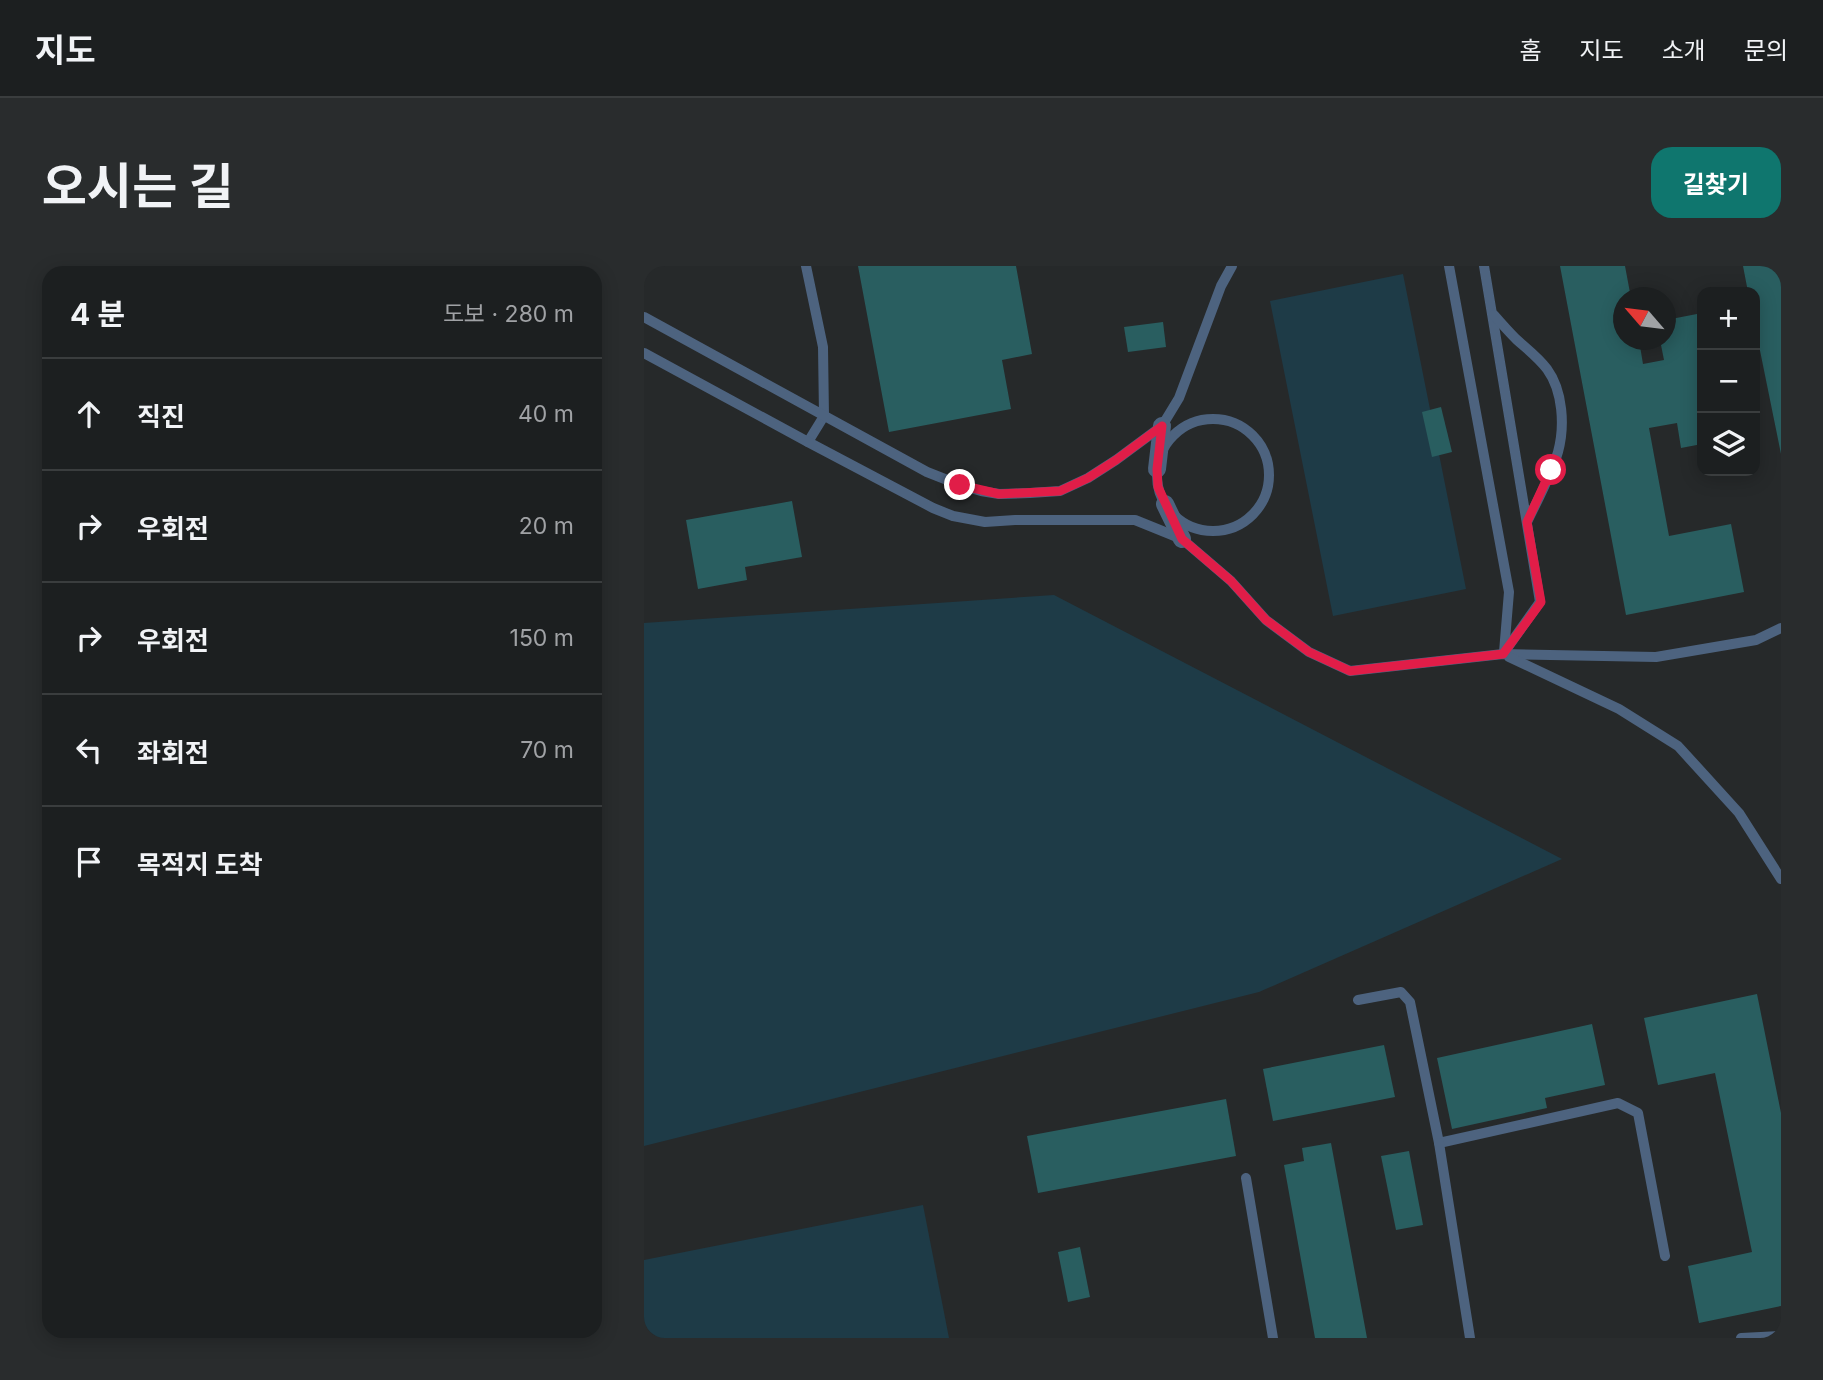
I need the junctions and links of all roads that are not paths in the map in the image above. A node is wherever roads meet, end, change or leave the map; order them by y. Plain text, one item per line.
1 (806, 266) edge
2 (1232, 266) edge
3 (1449, 266) edge
4 (1484, 266) edge
5 (1492, 313) junction
6 (644, 317) edge
7 (644, 353) edge
8 (824, 416) junction
9 (1162, 426) junction
10 (808, 442) junction
11 (1157, 469) junction
12 (1165, 504) junction
13 (1527, 522) junction
14 (1182, 539) junction
15 (1781, 628) edge
16 (1503, 654) junction
17 (1781, 879) edge
18 (1358, 1000) dead end
19 (1439, 1143) junction
20 (1246, 1178) dead end
21 (1665, 1256) dead end
22 (1781, 1336) edge
23 (1273, 1338) edge
24 (1470, 1338) edge
25 (1741, 1338) edge

1 - 8 lane
2 - 9 lane
3 - 16 lane
4 - 5 lane
5 - 13 lane
5 - 13 lane
6 - 8 lane
7 - 10 lane
8 - 9 lane
8 - 10 lane
9 - 11 street
10 - 14 lane
11 - 12 lane
11 - 12 lane
12 - 14 street
13 - 16 lane
14 - 16 lane
15 - 16 lane
16 - 17 lane
18 - 19 lane
19 - 21 lane
19 - 24 lane
20 - 23 lane
22 - 25 lane

